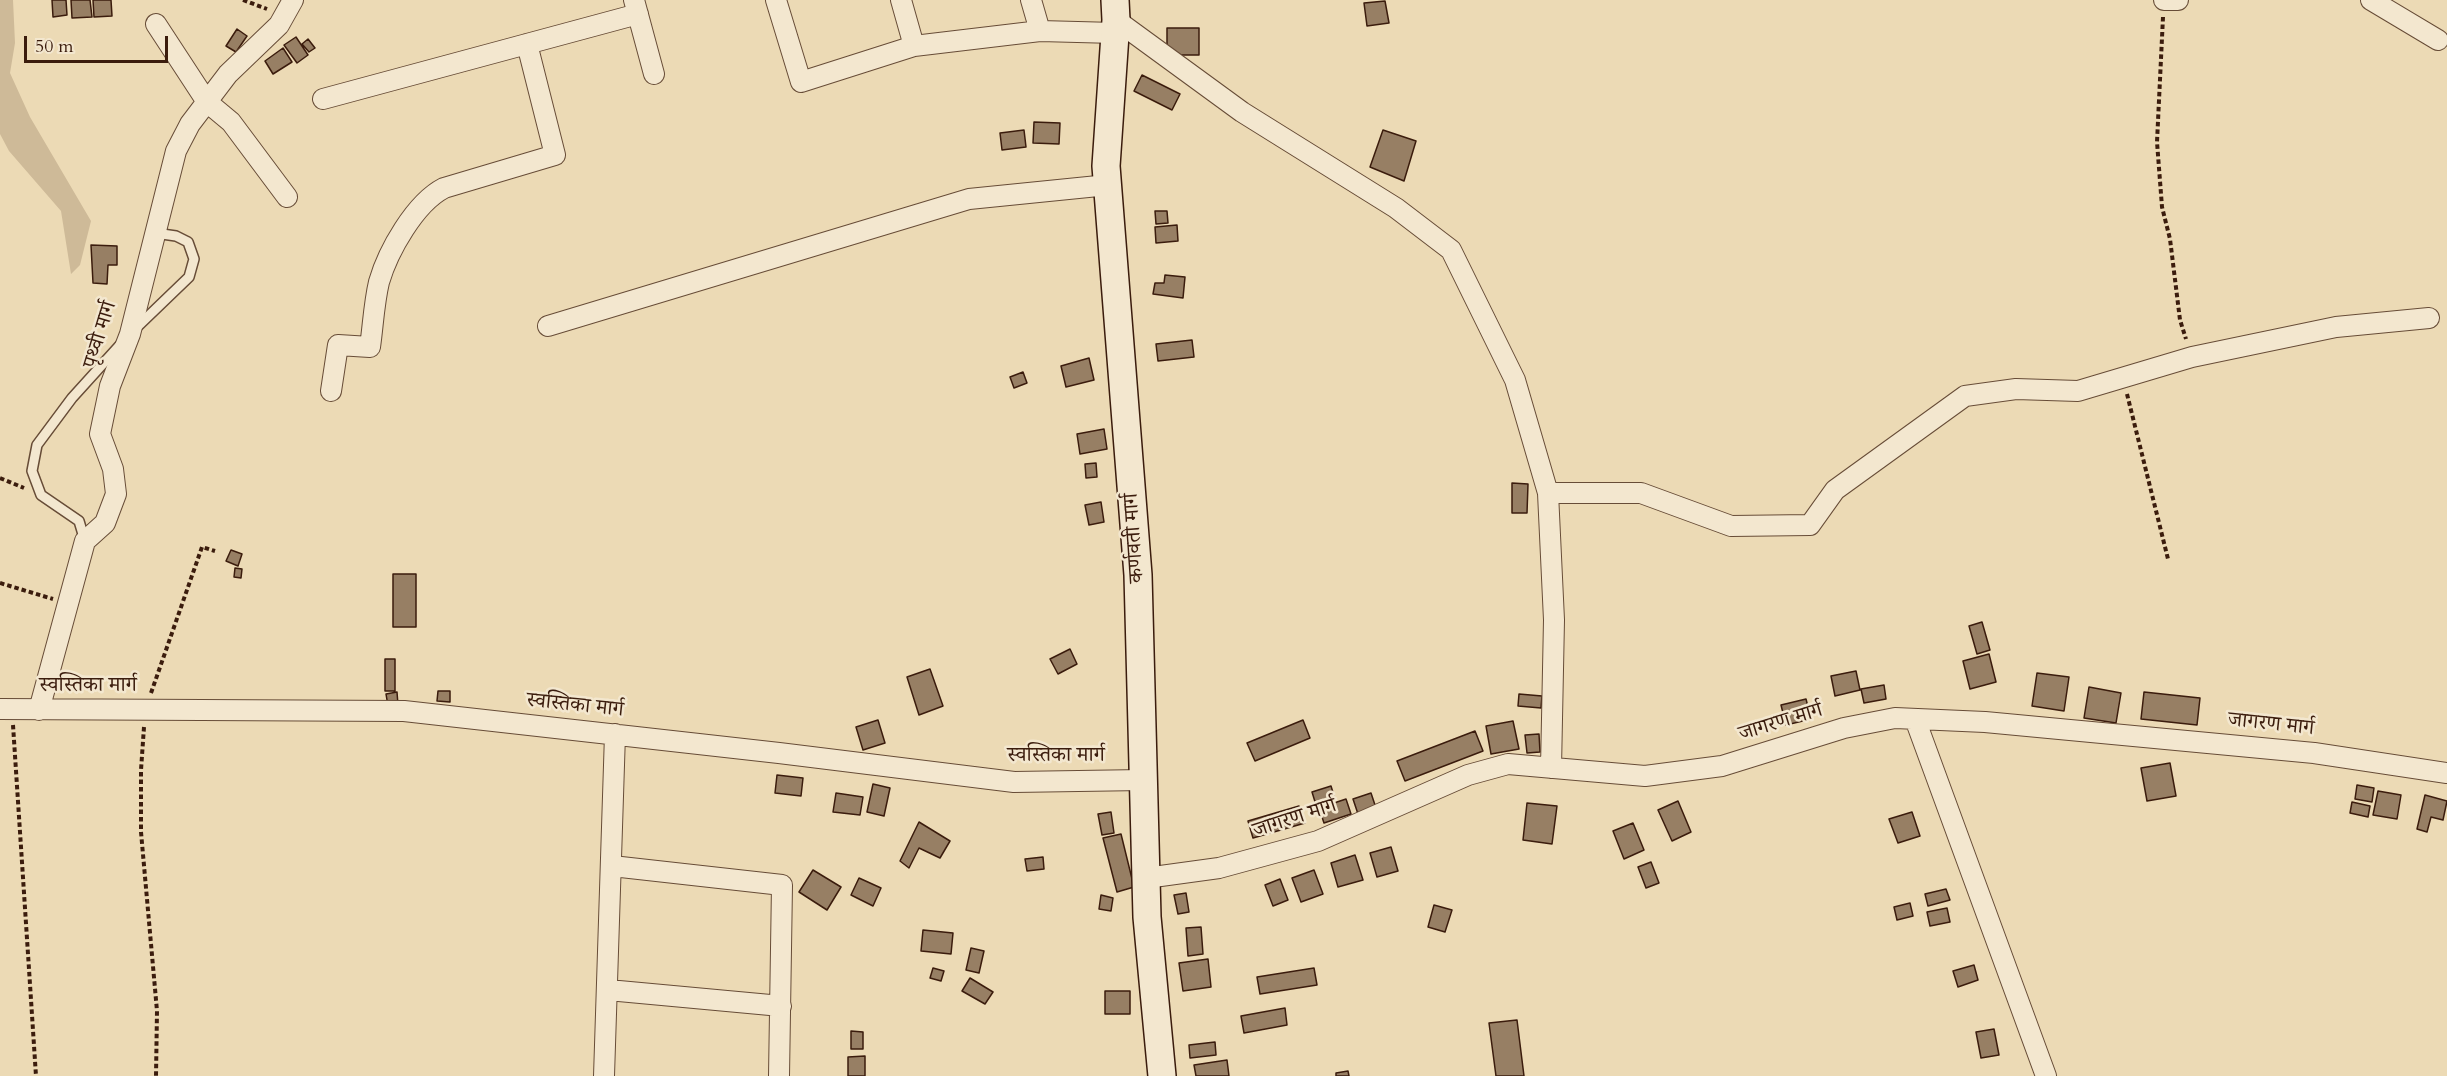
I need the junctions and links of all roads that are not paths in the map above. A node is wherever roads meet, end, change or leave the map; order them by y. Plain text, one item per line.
1 (776, 0) edge
2 (901, 0) edge
3 (1031, 0) edge
4 (2164, 0) edge
5 (2178, 0) edge
6 (2371, 0) edge
7 (289, 7) edge
8 (636, 7) edge
9 (1115, 18) edge
10 (156, 24) dead end
11 (1040, 31) junction
12 (2438, 40) dead end
13 (527, 44) junction
14 (914, 46) junction
15 (654, 74) dead end
16 (323, 99) dead end
17 (207, 102) junction
18 (1108, 185) junction
19 (287, 196) dead end
20 (154, 233) junction
21 (2429, 318) dead end
22 (548, 326) dead end
23 (130, 334) junction
24 (331, 391) dead end
25 (1548, 493) junction
26 (85, 541) junction
27 (6, 710) edge
28 (39, 710) junction
29 (1915, 719) junction
30 (615, 734) junction
31 (1551, 768) junction
32 (2447, 773) edge
33 (1143, 780) junction
34 (612, 866) junction
35 (1146, 878) junction
36 (608, 990) junction
37 (781, 1006) junction
38 (604, 1076) edge
39 (779, 1076) edge
40 (1162, 1076) edge
41 (2046, 1076) edge

1 - 14 street
2 - 14 street
3 - 11 street
4 - 5 street
6 - 12 street
7 - 17 street, पृथ्वी मार्ग
8 - 13 street
8 - 15 street
9 - 11 street
9 - 18 main road, कर्णवती मार्ग
9 - 25 street
10 - 17 street
11 - 14 street
13 - 16 street
13 - 24 street
17 - 19 street
17 - 20 street, पृथ्वी मार्ग
18 - 22 street
18 - 33 main road, कर्णवती मार्ग
20 - 23 street, पृथ्वी मार्ग
20 - 23 lane
21 - 25 street
23 - 26 street, पृथ्वी मार्ग
23 - 26 lane
25 - 31 street
26 - 28 street, पृथ्वी मार्ग
27 - 28 street, स्वस्तिका मार्ग
28 - 30 street, स्वस्तिका मार्ग
29 - 31 street, जागरण मार्ग
29 - 32 street, जागरण मार्ग
29 - 41 street
30 - 33 street, स्वस्तिका मार्ग
30 - 34 street
31 - 35 street, जागरण मार्ग
33 - 35 main road, कर्णवती मार्ग
34 - 36 street
34 - 37 street
35 - 40 main road, कर्णवती मार्ग
36 - 37 street
36 - 38 street
37 - 39 street

